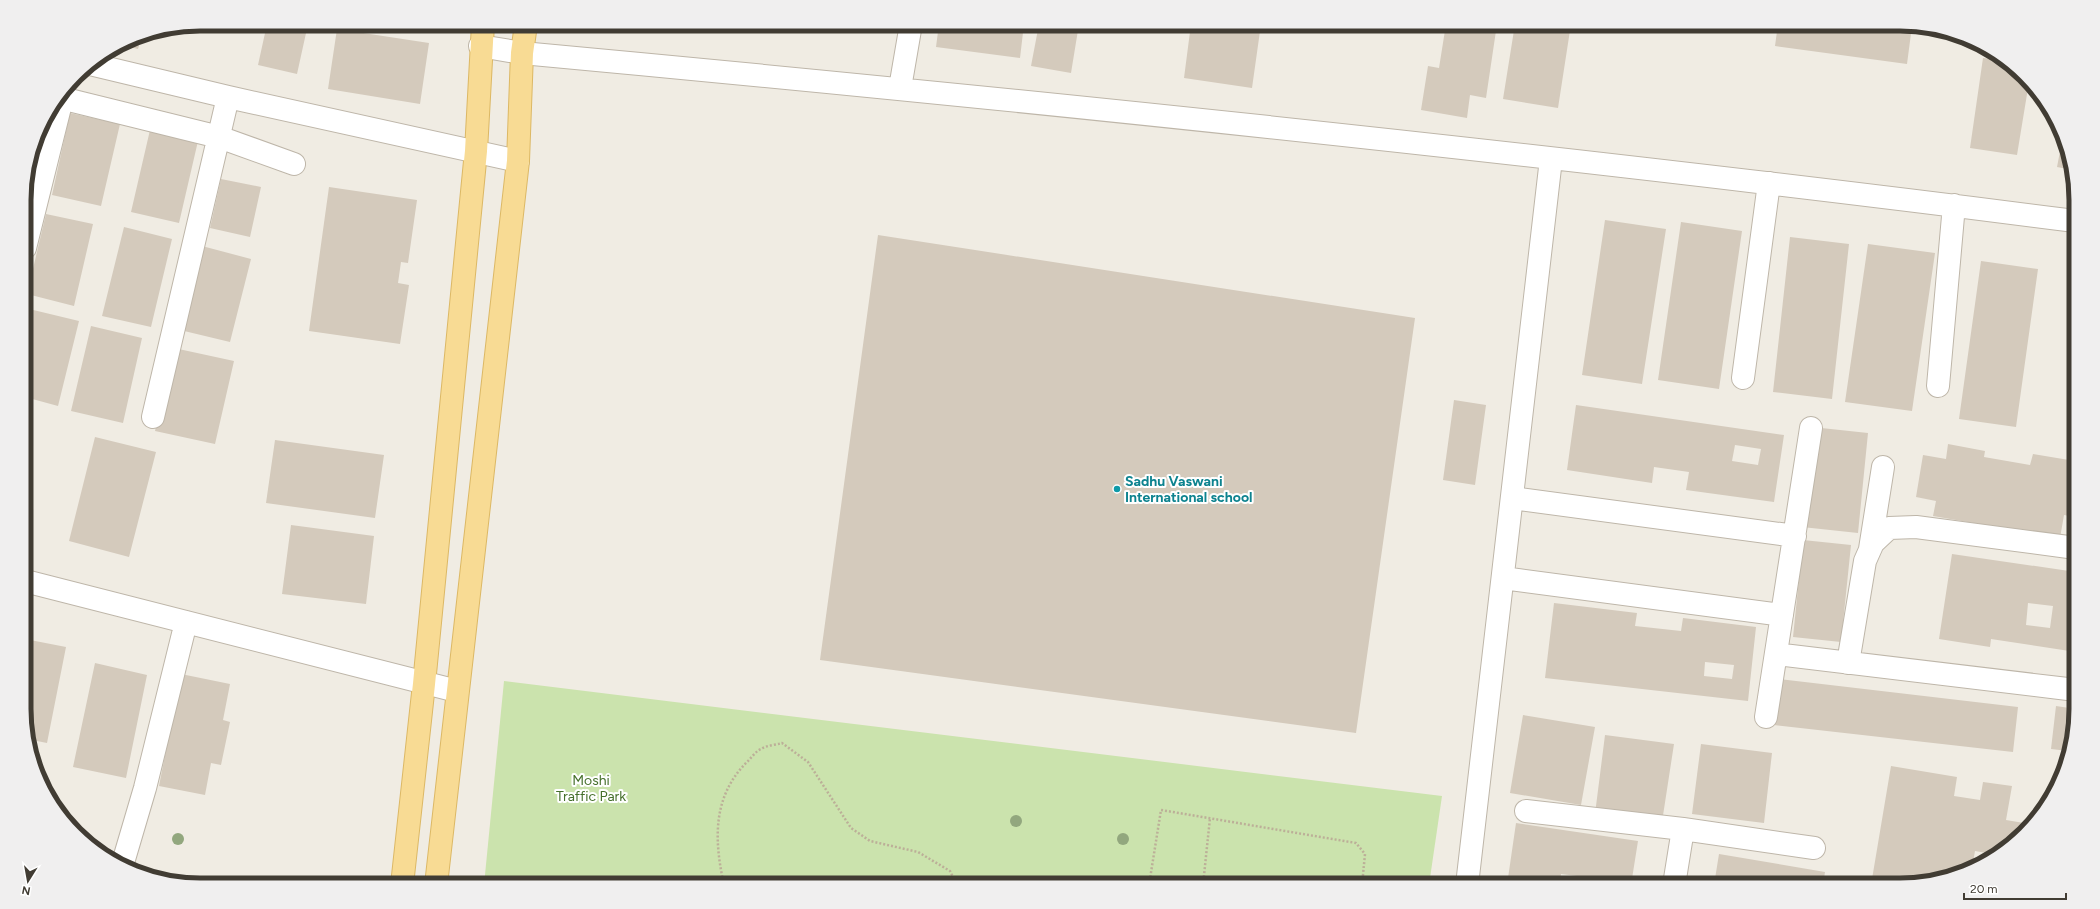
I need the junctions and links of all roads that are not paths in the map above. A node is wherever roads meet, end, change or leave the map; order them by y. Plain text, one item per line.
1 (482, 31) edge
2 (525, 31) edge
3 (910, 31) edge
4 (480, 46) junction
5 (522, 53) junction
6 (97, 66) edge
7 (900, 88) junction
8 (228, 97) junction
9 (65, 98) edge
10 (60, 107) edge
11 (219, 137) junction
12 (476, 151) junction
13 (1551, 159) junction
14 (518, 161) junction
15 (294, 164) dead end
16 (1769, 183) junction
17 (1954, 206) junction
18 (31, 220) edge
19 (2069, 220) edge
20 (1743, 378) dead end
21 (1938, 386) dead end
22 (153, 417) dead end
23 (1811, 428) dead end
24 (1882, 467) dead end
25 (1512, 498) junction
26 (1795, 536) junction
27 (2069, 547) edge
28 (1870, 549) junction
29 (1503, 578) junction
30 (31, 583) edge
31 (1782, 615) junction
32 (186, 622) junction
33 (1776, 654) junction
34 (1848, 663) junction
35 (424, 684) junction
36 (2069, 689) edge
37 (457, 691) junction
38 (1766, 717) dead end
39 (1526, 811) dead end
40 (1683, 829) junction
41 (1814, 848) dead end
42 (124, 860) edge
43 (403, 878) edge
44 (437, 878) edge
45 (1468, 878) edge
46 (1675, 878) edge

1 - 4 main road
2 - 5 main road
3 - 7 street
4 - 5 street
4 - 12 main road
5 - 7 street
5 - 14 main road
6 - 8 street
7 - 13 street
8 - 11 street
8 - 12 street
9 - 11 street
10 - 18 street
11 - 15 street
11 - 22 street
12 - 14 street
12 - 35 main road
13 - 16 street
13 - 25 street
14 - 37 main road
16 - 17 street
16 - 20 street
17 - 19 street
17 - 21 street
23 - 26 street
24 - 28 street
25 - 26 street
25 - 29 street
26 - 31 street
27 - 28 street
28 - 34 street
29 - 31 street
29 - 45 street
30 - 32 street
31 - 33 street
32 - 35 street
32 - 42 street
33 - 34 street
33 - 38 street
34 - 36 street
35 - 37 street
35 - 43 main road
37 - 44 main road
39 - 40 street
40 - 41 street
40 - 46 street

